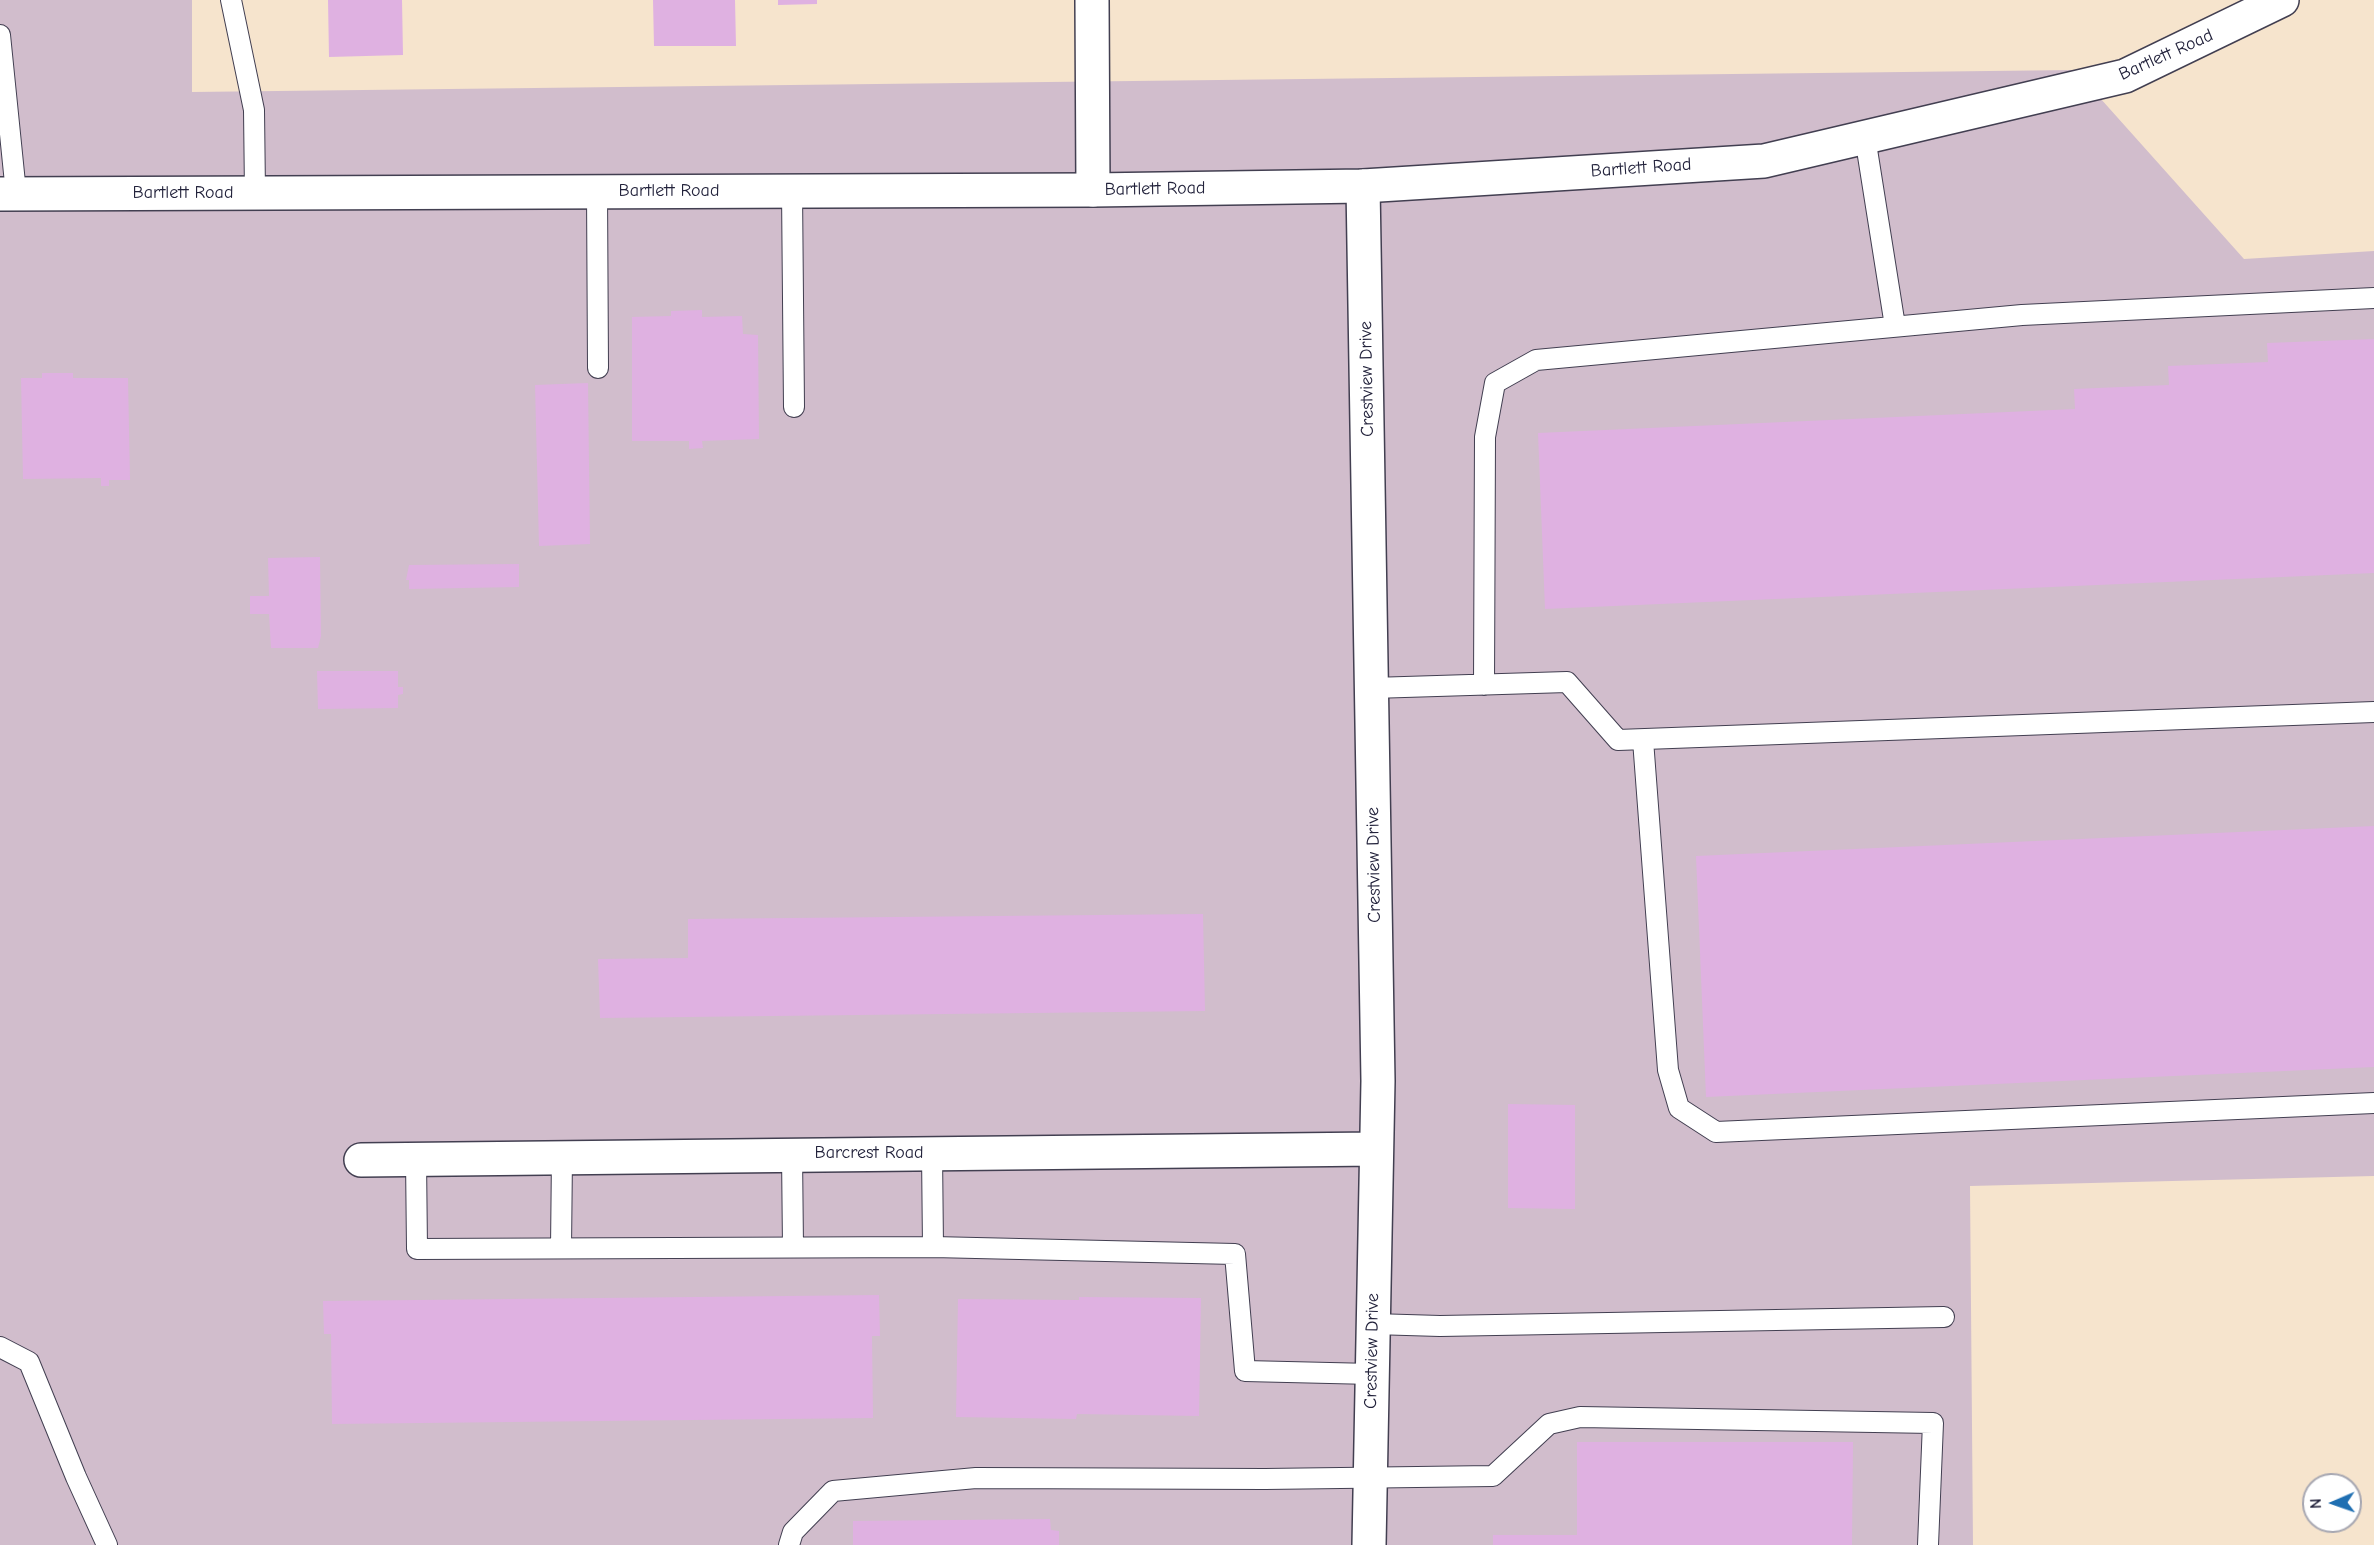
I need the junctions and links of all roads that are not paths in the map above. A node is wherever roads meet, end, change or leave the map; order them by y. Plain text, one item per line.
1 (231, 0) edge
2 (1092, 0) edge
3 (2282, 0) edge
4 (0, 35) edge
5 (1865, 137) junction
6 (1364, 186) junction
7 (1093, 190) junction
8 (597, 191) junction
9 (792, 191) junction
10 (255, 193) junction
11 (8, 194) edge
12 (2374, 298) edge
13 (1895, 327) junction
14 (598, 368) dead end
15 (794, 406) dead end
16 (1484, 685) junction
17 (1372, 688) junction
18 (2374, 712) edge
19 (1643, 740) junction
20 (2374, 1103) edge
21 (1376, 1149) junction
22 (932, 1153) junction
23 (792, 1154) junction
24 (562, 1156) junction
25 (416, 1159) junction
26 (361, 1160) dead end
27 (793, 1247) junction
28 (933, 1247) junction
29 (561, 1248) junction
30 (1944, 1317) dead end
31 (1372, 1324) junction
32 (0, 1347) edge
33 (1372, 1374) junction
34 (1370, 1478) junction
35 (107, 1545) edge
36 (789, 1545) edge
37 (1369, 1545) edge
38 (1928, 1545) edge

1 - 10 lane
2 - 7 street
3 - 5 street, Bartlett Road
4 - 11 lane
5 - 6 street, Bartlett Road
5 - 13 lane
6 - 7 street, Bartlett Road
6 - 17 street, Crestview Drive
7 - 9 street, Bartlett Road
8 - 9 street, Bartlett Road
8 - 10 street, Bartlett Road
8 - 14 lane
9 - 15 lane
10 - 11 street, Bartlett Road
12 - 13 lane
13 - 16 lane
16 - 17 lane
16 - 19 lane
17 - 21 street, Crestview Drive
18 - 19 lane
19 - 20 lane
21 - 22 street, Barcrest Road
21 - 31 street, Crestview Drive
22 - 23 street, Barcrest Road
22 - 28 lane
23 - 24 street, Barcrest Road
23 - 27 lane
24 - 25 street, Barcrest Road
24 - 29 lane
25 - 26 street, Barcrest Road
25 - 29 lane
27 - 28 lane
27 - 29 lane
28 - 33 lane
30 - 31 lane
31 - 33 street, Crestview Drive
32 - 35 lane
33 - 34 street, Crestview Drive
34 - 36 lane
34 - 37 street, Crestview Drive
34 - 38 lane

